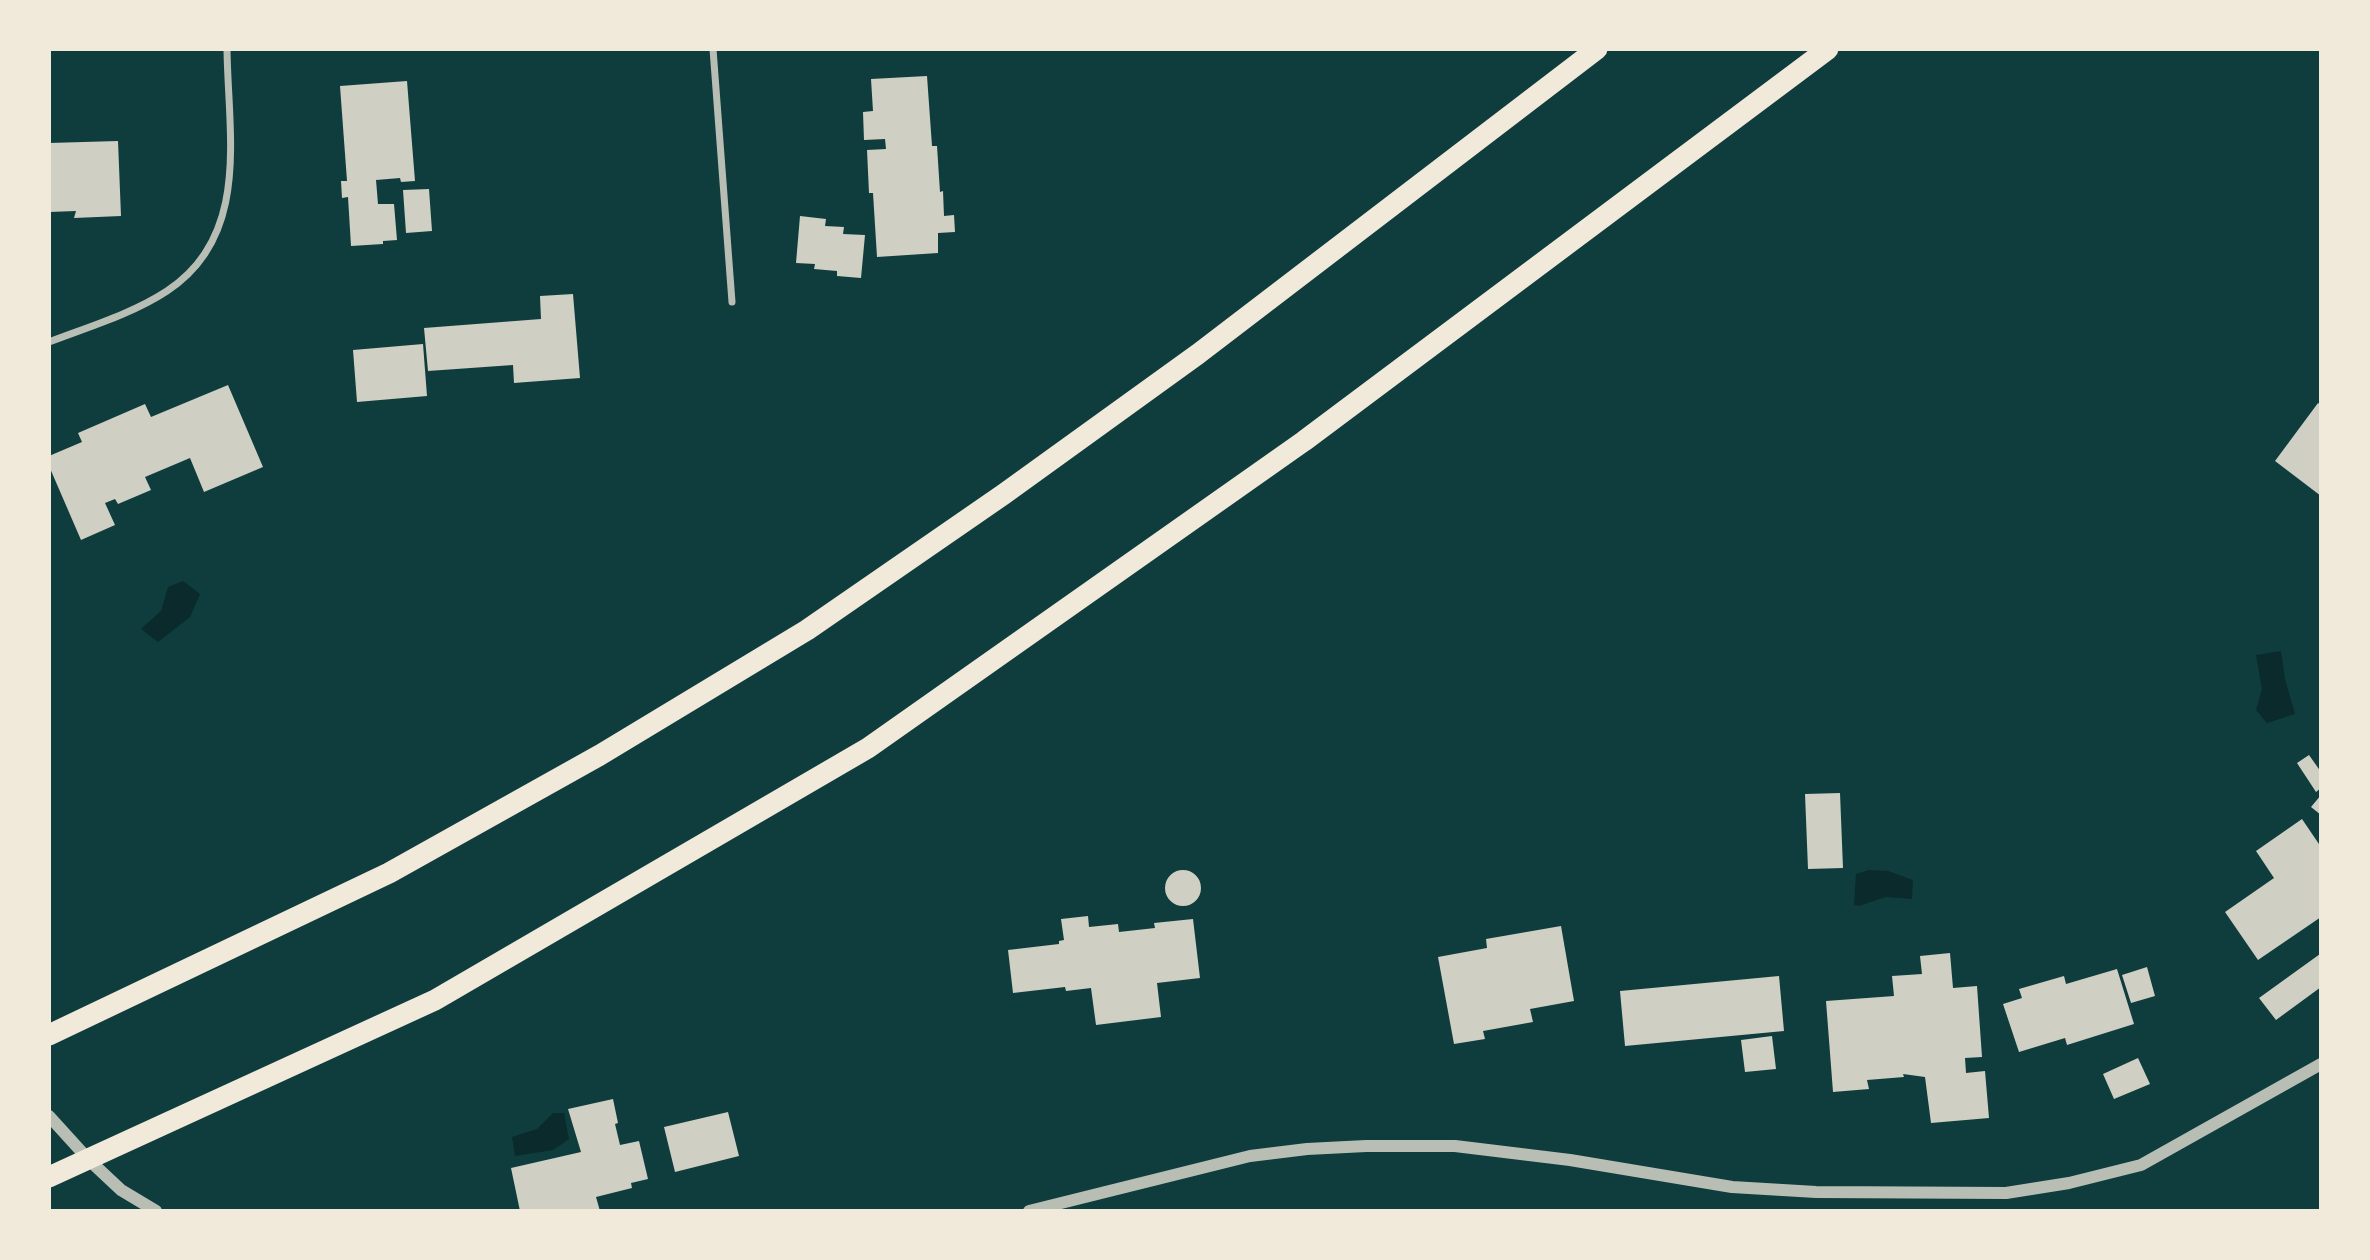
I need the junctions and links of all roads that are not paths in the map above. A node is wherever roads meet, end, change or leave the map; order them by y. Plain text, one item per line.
1 (227, 49) edge
2 (713, 49) edge
3 (1597, 49) edge
4 (1828, 49) edge
5 (732, 302) dead end
6 (49, 342) edge
7 (49, 1035) edge
8 (2321, 1064) edge
9 (49, 1116) edge
10 (49, 1177) edge
11 (156, 1211) edge
12 (1029, 1211) edge

1 - 6 street
2 - 5 street
3 - 7 highway
4 - 10 highway
8 - 12 street
9 - 11 street

